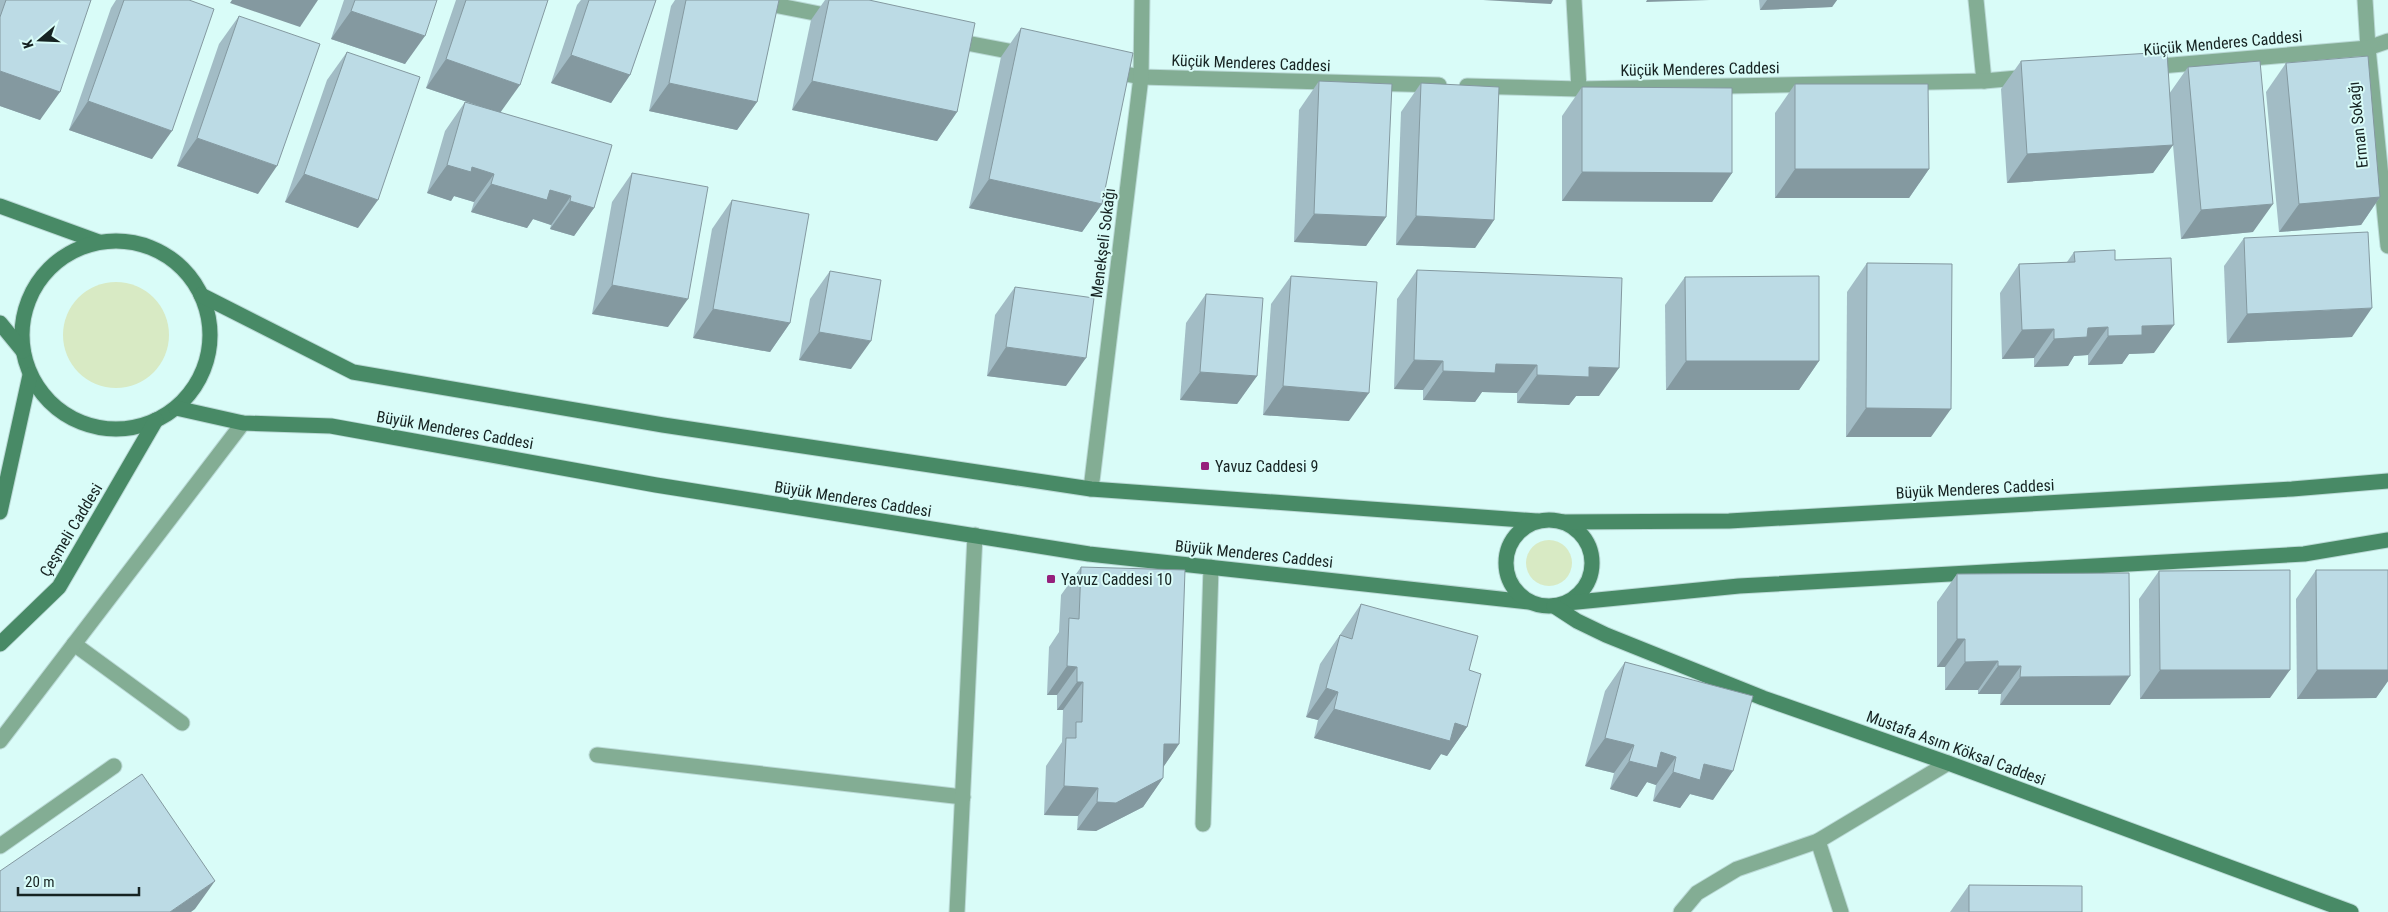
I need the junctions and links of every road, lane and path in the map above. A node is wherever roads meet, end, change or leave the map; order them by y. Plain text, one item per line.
1 (748, 0) edge
2 (1142, 0) edge
3 (1574, 0) edge
4 (1976, 0) edge
5 (2365, 0) edge
6 (854, 21) edge
7 (940, 38) edge
8 (2388, 41) edge
9 (2368, 48) junction
10 (1036, 56) edge
11 (1093, 68) edge
12 (2132, 69) edge
13 (2043, 76) edge
14 (1141, 77) junction
15 (1984, 81) junction
16 (1579, 89) junction
17 (0, 206) edge
18 (99, 242) junction
19 (2388, 246) edge
20 (201, 295) junction
21 (0, 323) edge
22 (23, 352) junction
23 (30, 375) junction
24 (176, 408) junction
25 (156, 420) junction
26 (243, 423) junction
27 (2388, 481) edge
28 (1091, 489) junction
29 (0, 512) edge
30 (1537, 521) junction
31 (1563, 522) junction
32 (975, 536) junction
33 (2388, 540) edge
34 (1211, 566) junction
35 (1529, 602) junction
36 (1560, 604) junction
37 (0, 644) edge
38 (74, 644) junction
39 (182, 723) dead end
40 (0, 741) edge
41 (597, 756) dead end
42 (1948, 764) junction
43 (114, 766) dead end
44 (963, 797) junction
45 (1203, 824) dead end
46 (1818, 840) junction
47 (0, 846) edge
48 (957, 912) edge
49 (1681, 912) edge
50 (1841, 912) edge
51 (2351, 912) edge

1 - 6 street
2 - 14 street, Menekşeli Sokağı
3 - 16 street
4 - 15 street
5 - 9 street, Erman Sokağı
7 - 10 street
8 - 9 street, Küçük Menderes Caddesi
9 - 12 street, Küçük Menderes Caddesi
9 - 19 street, Erman Sokağı
11 - 14 street, Küçük Menderes Caddesi
13 - 15 street, Küçük Menderes Caddesi
14 - 16 street, Küçük Menderes Caddesi
14 - 28 street, Menekşeli Sokağı
15 - 16 street, Küçük Menderes Caddesi
17 - 18 street
18 - 20 street
18 - 22 street
20 - 24 street
20 - 28 street
21 - 22 street
22 - 23 street
23 - 25 street
23 - 29 street
24 - 25 street
24 - 26 street, Büyük Menderes Caddesi
25 - 37 street, Çeşmeli Caddesi
26 - 32 street, Büyük Menderes Caddesi
26 - 38 street
27 - 31 street, Büyük Menderes Caddesi
28 - 30 street
30 - 31 street
30 - 35 street
31 - 36 street
32 - 34 street, Büyük Menderes Caddesi
32 - 44 street
33 - 36 street
34 - 35 street, Büyük Menderes Caddesi
34 - 45 street
35 - 36 street
36 - 42 street, Mustafa Asım Köksal Caddesi
38 - 39 street
38 - 40 street
41 - 44 street
42 - 46 street
42 - 51 street, Mustafa Asım Köksal Caddesi
43 - 47 street
44 - 48 street
46 - 49 street
46 - 50 street

